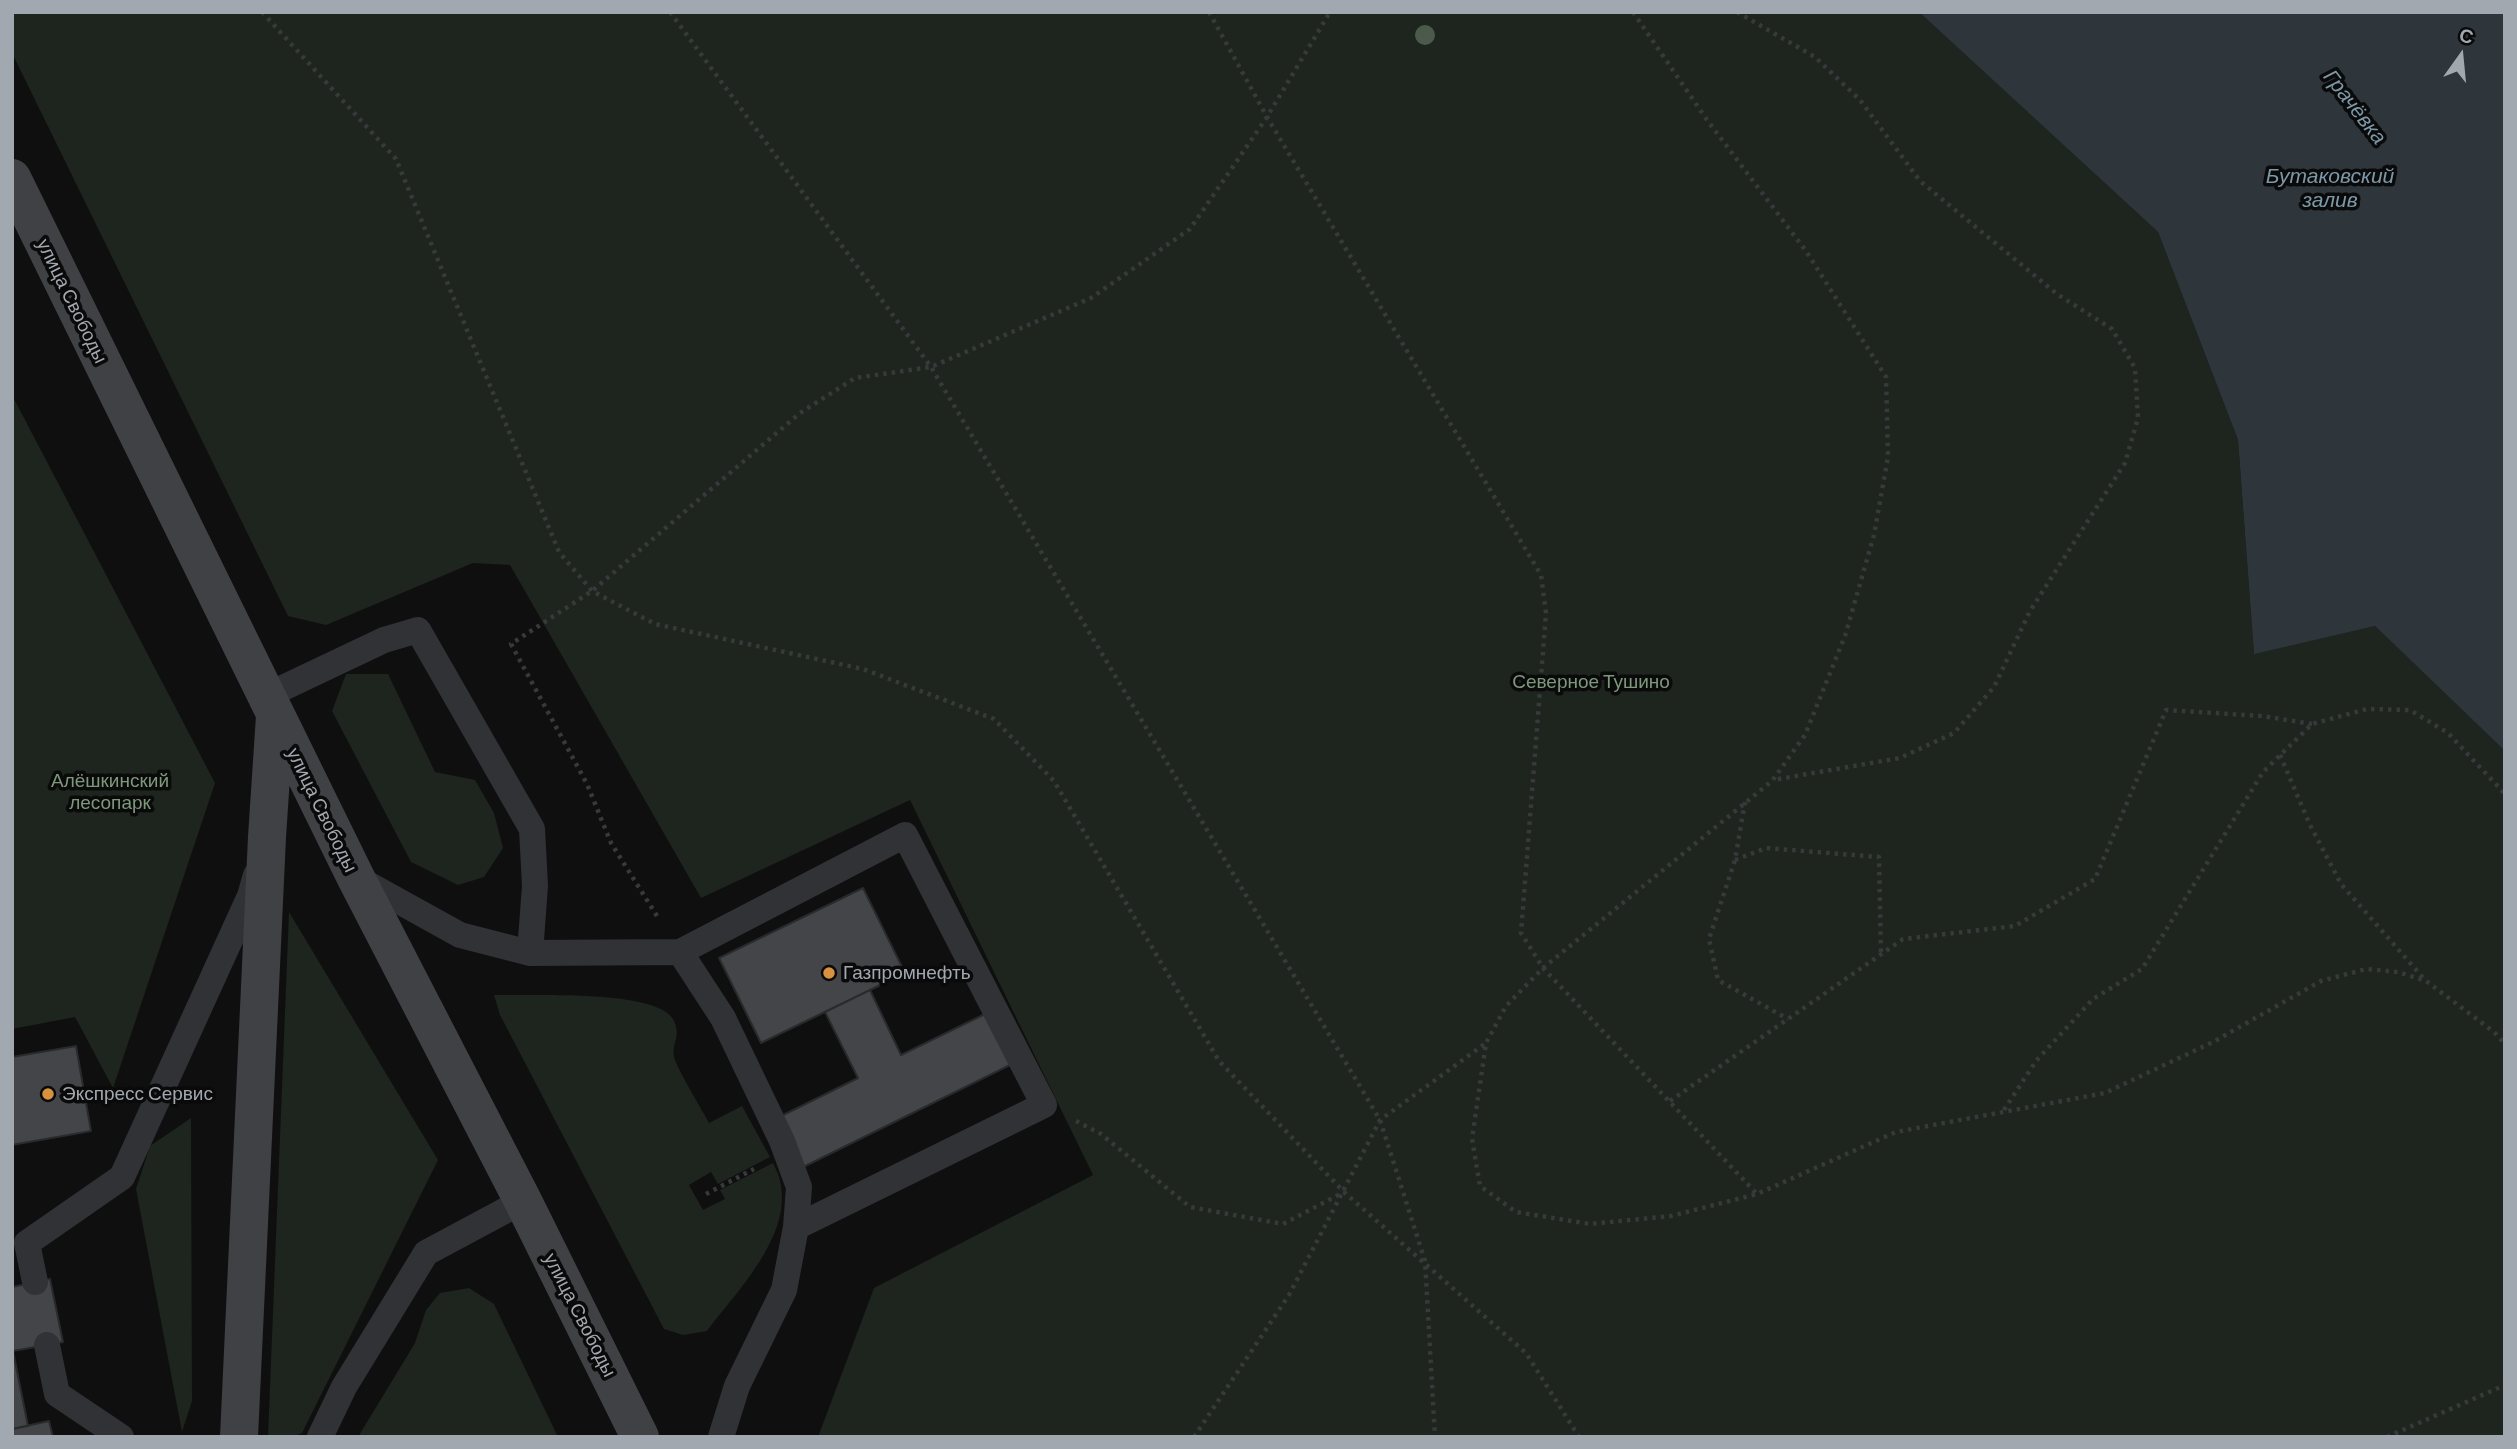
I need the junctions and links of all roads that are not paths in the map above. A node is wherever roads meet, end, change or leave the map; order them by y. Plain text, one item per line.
1 (12, 178) edge
2 (270, 705) junction
3 (267, 836) junction
4 (356, 878) junction
5 (680, 952) junction
6 (530, 953) junction
7 (523, 1201) junction
8 (796, 1227) junction
9 (35, 1282) dead end
10 (47, 1345) dead end
11 (121, 1437) edge
12 (239, 1437) edge
13 (320, 1437) edge
14 (640, 1437) edge
15 (721, 1437) edge

1 - 2 main road, улица Свободы
2 - 3 main road
2 - 4 main road, улица Свободы
2 - 6 lane
3 - 9 lane
3 - 12 main road
4 - 6 lane
4 - 7 main road, улица Свободы
5 - 6 lane
5 - 8 lane
5 - 8 lane
7 - 13 lane
7 - 14 main road, улица Свободы
8 - 15 lane
10 - 11 lane

